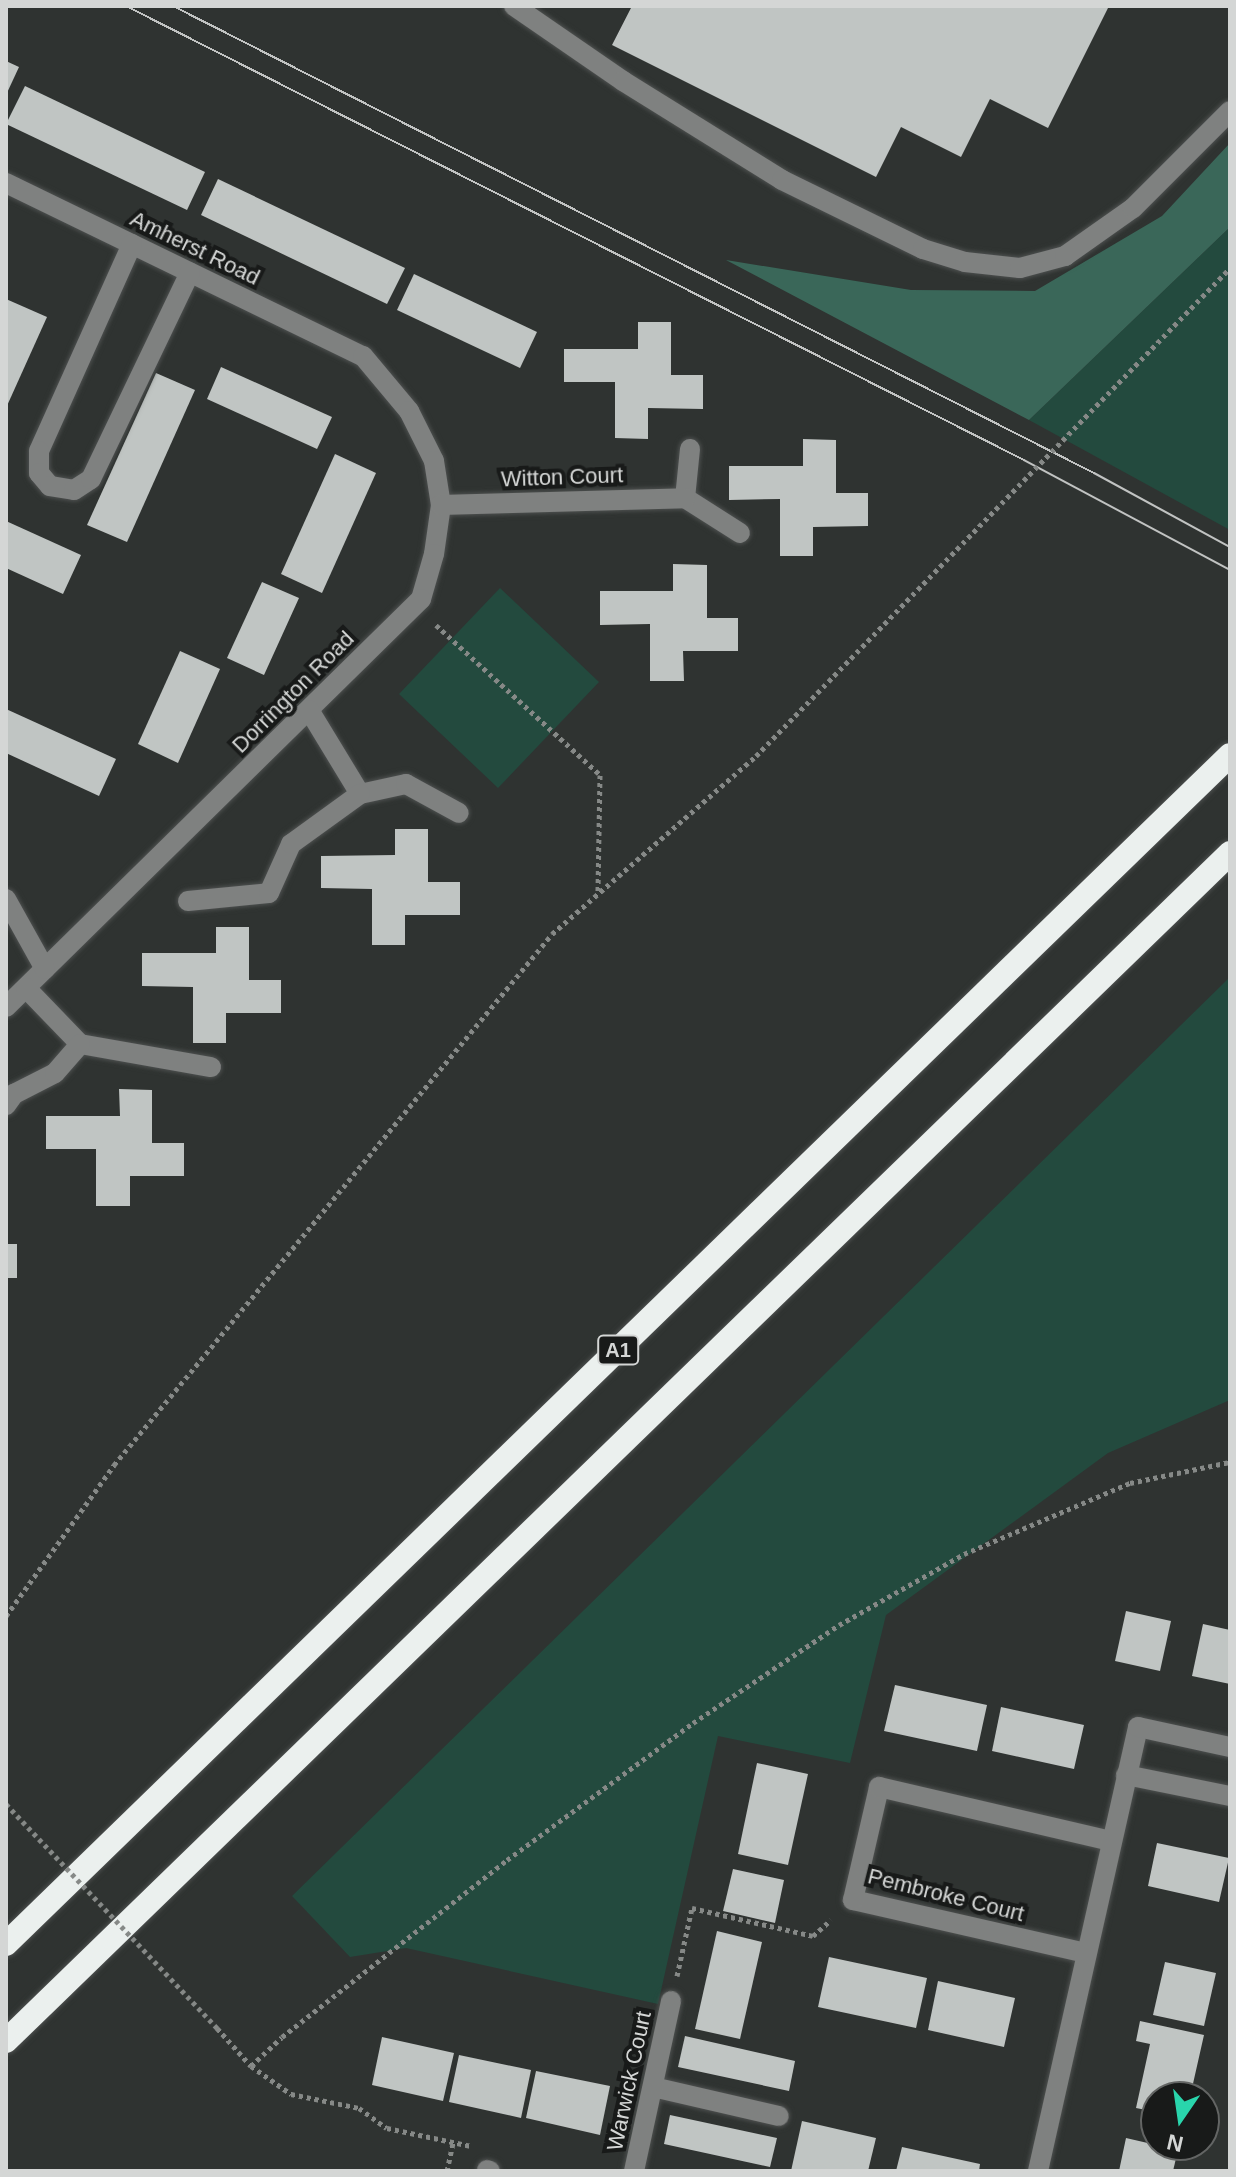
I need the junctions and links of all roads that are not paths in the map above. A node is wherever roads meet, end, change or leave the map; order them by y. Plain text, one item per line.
1 (514, 6) edge
2 (1230, 111) edge
3 (6, 183) edge
4 (132, 244) junction
5 (190, 272) junction
6 (363, 356) joint
7 (690, 449) dead end
8 (685, 498) junction
9 (441, 505) junction
10 (740, 533) dead end
11 (309, 710) junction
12 (1230, 755) edge
13 (360, 794) junction
14 (459, 813) dead end
15 (1230, 853) edge
16 (6, 899) edge
17 (188, 901) dead end
18 (45, 969) junction
19 (26, 988) junction
20 (6, 1007) edge
21 (80, 1044) junction
22 (211, 1067) dead end
23 (6, 1105) edge
24 (1230, 1747) edge
25 (1126, 1775) junction
26 (1230, 1796) edge
27 (1111, 1841) junction
28 (6, 1944) edge
29 (1086, 1953) junction
30 (671, 2001) road end
31 (6, 2041) edge
32 (653, 2087) junction
33 (779, 2116) dead end
34 (634, 2171) edge
35 (1038, 2171) edge

1 - 2 street
3 - 4 street, Amherst Road
4 - 5 street, Amherst Road
4 - 5 street
5 - 6 street, Amherst Road
6 - 9 street, Dorrington Road
7 - 8 street
8 - 9 street, Witton Court
8 - 10 street
9 - 11 street, Dorrington Road
11 - 13 street
11 - 18 street, Dorrington Road
12 - 28 highway, A1
13 - 14 street
13 - 17 street
15 - 31 highway
16 - 18 street
18 - 19 street, Dorrington Road
19 - 20 street, Dorrington Road
19 - 21 street
21 - 22 street
21 - 23 street
24 - 25 street
25 - 26 street
25 - 27 street
27 - 29 street
27 - 29 street, Pembroke Court
29 - 35 street
30 - 32 street, Warwick Court
32 - 33 street
32 - 34 street, Warwick Court

